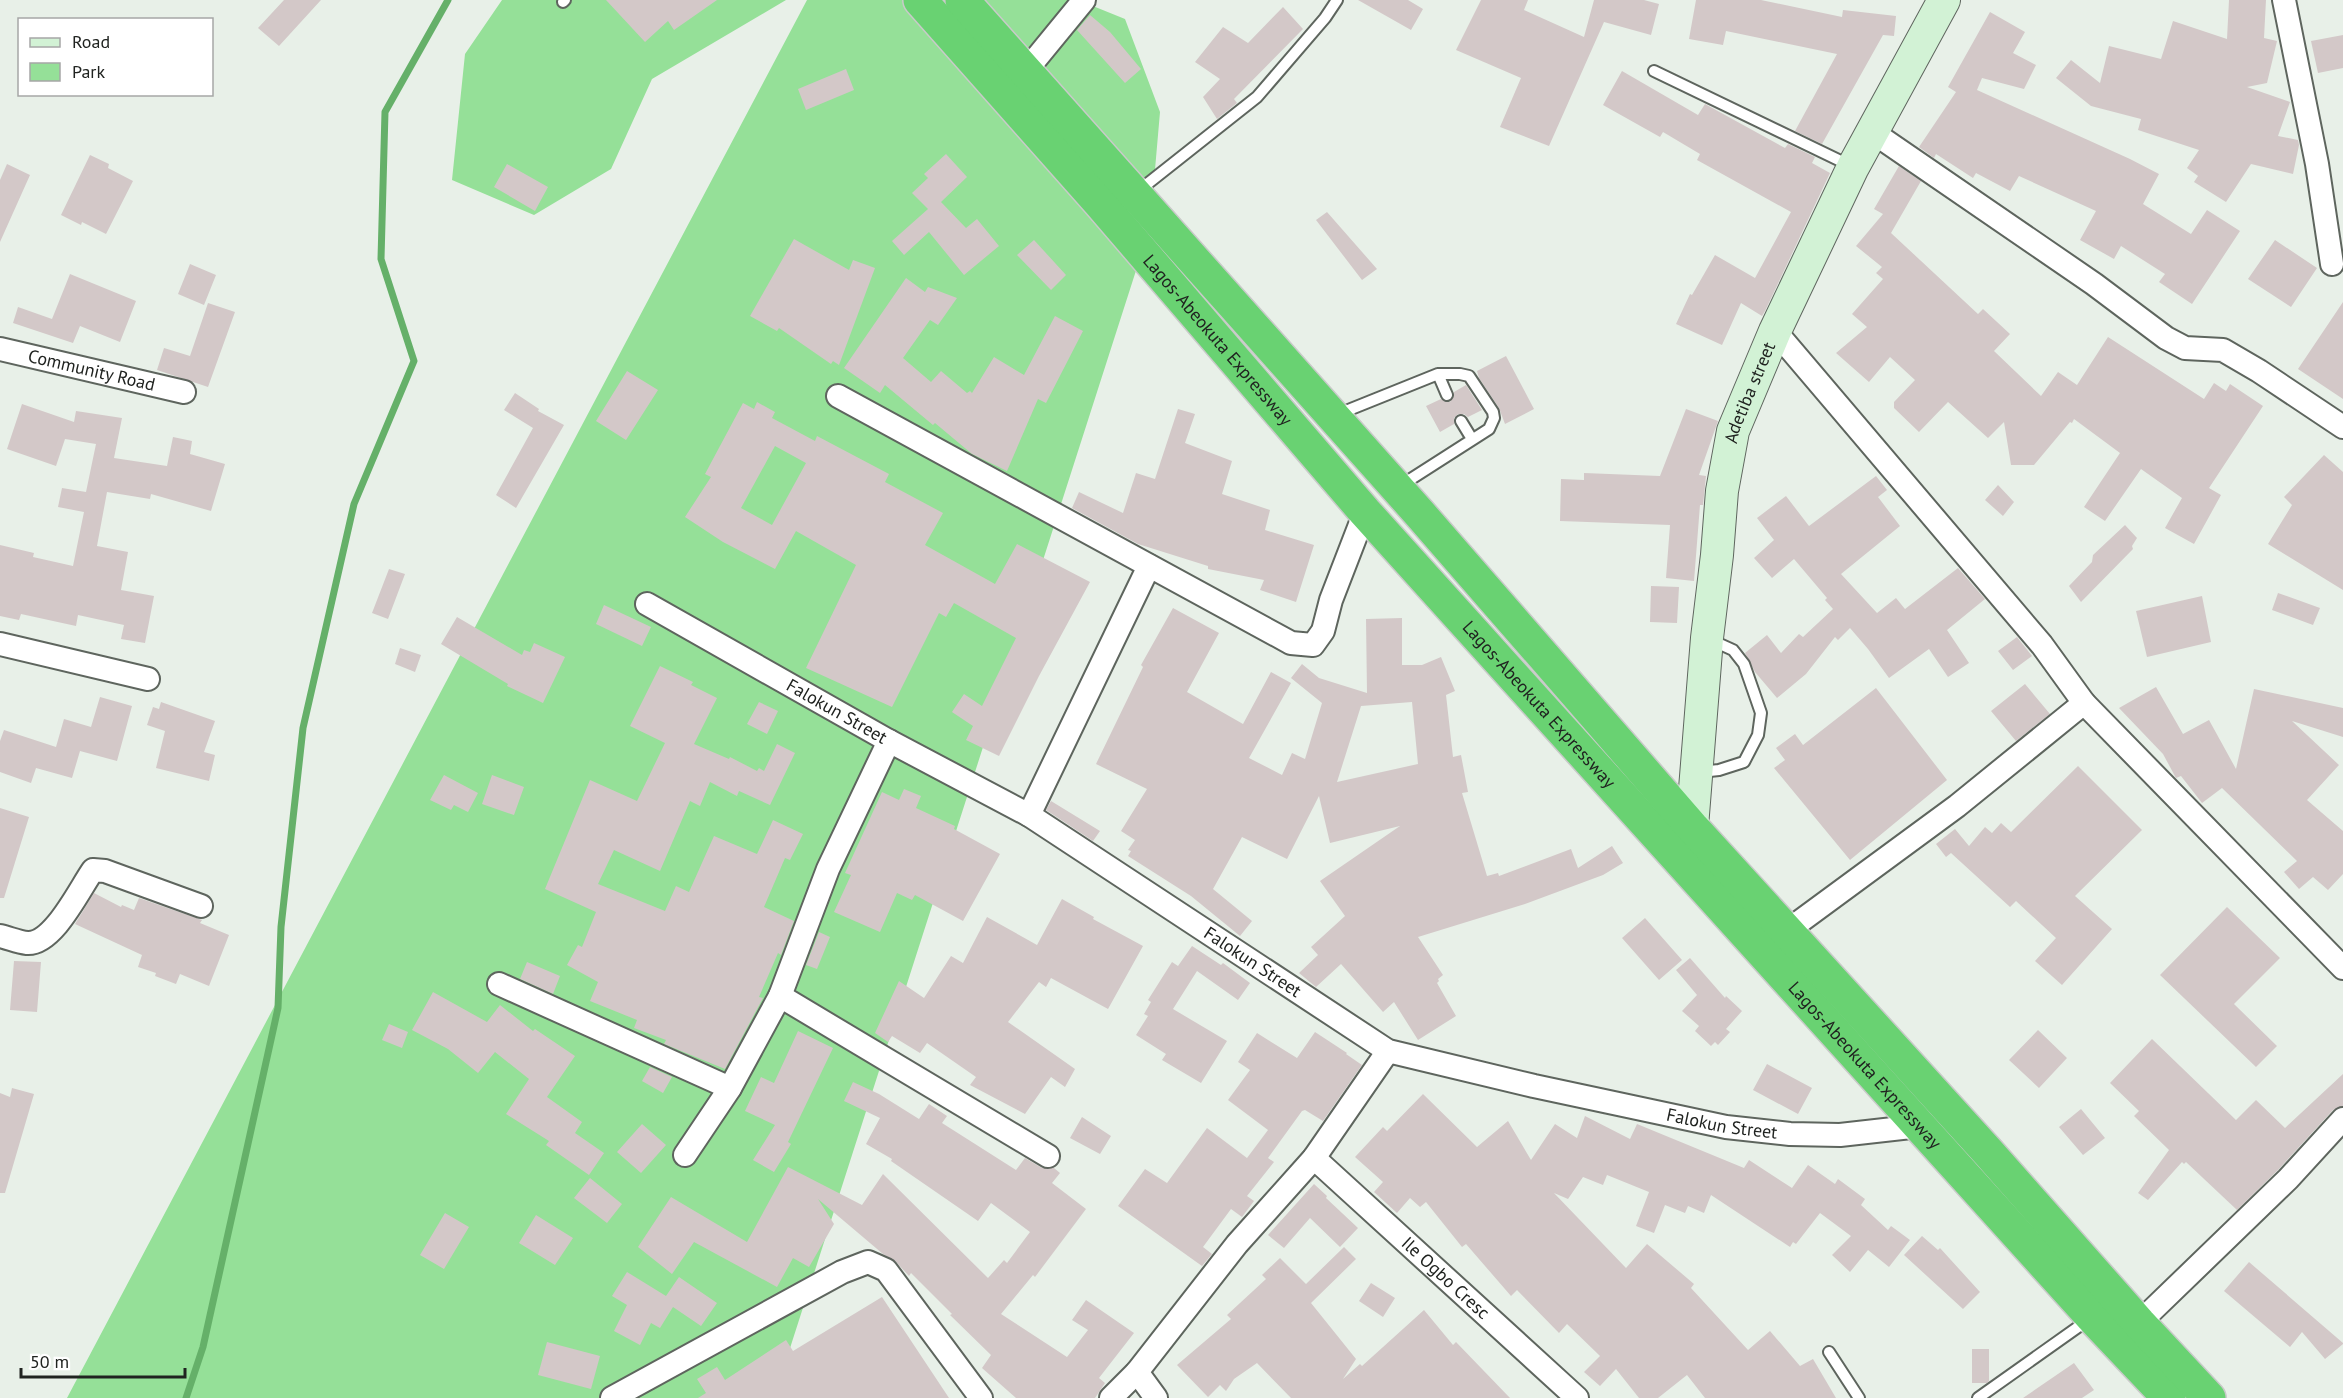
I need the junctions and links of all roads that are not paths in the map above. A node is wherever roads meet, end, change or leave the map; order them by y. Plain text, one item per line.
1 (920, 0) edge
2 (962, 0) edge
3 (1084, 0) edge
4 (1337, 0) edge
5 (1944, 0) edge
6 (2284, 0) edge
7 (1654, 71) dead end
8 (1025, 72) junction
9 (1871, 131) junction
10 (1853, 167) junction
11 (1135, 194) junction
12 (2331, 264) dead end
13 (1775, 331) junction
14 (0, 349) edge
15 (1438, 374) junction
16 (184, 392) dead end
17 (1447, 395) dead end
18 (838, 396) dead end
19 (1333, 416) junction
20 (1461, 421) dead end
21 (2343, 427) edge
22 (1472, 439) junction
23 (1397, 488) junction
24 (1365, 512) junction
25 (1149, 566) junction
26 (647, 604) dead end
27 (1707, 638) junction
28 (0, 644) edge
29 (148, 679) dead end
30 (2084, 704) junction
31 (889, 741) junction
32 (1697, 772) junction
33 (1029, 815) junction
34 (1692, 827) junction
35 (201, 906) dead end
36 (1787, 931) junction
37 (0, 936) edge
38 (2343, 968) edge
39 (499, 984) dead end
40 (780, 996) junction
41 (1388, 1051) junction
42 (730, 1088) junction
43 (2343, 1119) edge
44 (1920, 1125) junction
45 (685, 1155) dead end
46 (1048, 1156) dead end
47 (1314, 1158) junction
48 (2092, 1317) junction
49 (2139, 1323) junction
50 (1829, 1352) dead end
51 (1137, 1372) junction
52 (612, 1398) edge
53 (981, 1398) edge
54 (1111, 1398) edge
55 (1156, 1398) edge
56 (1577, 1398) edge
57 (1859, 1398) edge
58 (1978, 1398) edge
59 (2169, 1398) edge
60 (2209, 1398) edge

1 - 24 highway, Lagos-Abeokuta Expressway
2 - 8 highway, Lagos-Abeokuta Expressway
3 - 8 street
4 - 11 lane
5 - 9 street, Adetiba street
6 - 12 street
7 - 10 lane
8 - 11 highway, Lagos-Abeokuta Expressway
9 - 10 street, Adetiba street
9 - 21 street
10 - 13 street, Adetiba street
11 - 19 highway, Lagos-Abeokuta Expressway
13 - 27 street, Adetiba street
13 - 30 street
14 - 16 street, Community Road
15 - 17 lane
15 - 19 lane
15 - 22 lane
18 - 25 street
19 - 23 highway, Lagos-Abeokuta Expressway
20 - 22 lane
22 - 23 lane
23 - 34 highway, Lagos-Abeokuta Expressway
24 - 25 street
24 - 44 highway, Lagos-Abeokuta Expressway
25 - 33 street
26 - 31 street, Falokun Street
27 - 32 street, Adetiba street
27 - 32 lane
28 - 29 street
30 - 36 street
30 - 38 street
31 - 33 street, Falokun Street
31 - 40 street
32 - 34 street, Adetiba street
33 - 41 street, Falokun Street
34 - 36 highway, Lagos-Abeokuta Expressway
35 - 37 street
36 - 49 highway, Lagos-Abeokuta Expressway
39 - 42 street
40 - 42 street
40 - 46 street
41 - 44 street, Falokun Street
41 - 47 street
42 - 45 street
43 - 49 street
44 - 48 highway, Lagos-Abeokuta Expressway
47 - 51 street
47 - 56 street, Ile Ogbo Cresc
48 - 58 lane
48 - 59 highway, Lagos-Abeokuta Expressway
49 - 60 highway, Lagos-Abeokuta Expressway
50 - 57 lane
51 - 54 street
51 - 55 street
52 - 53 street

